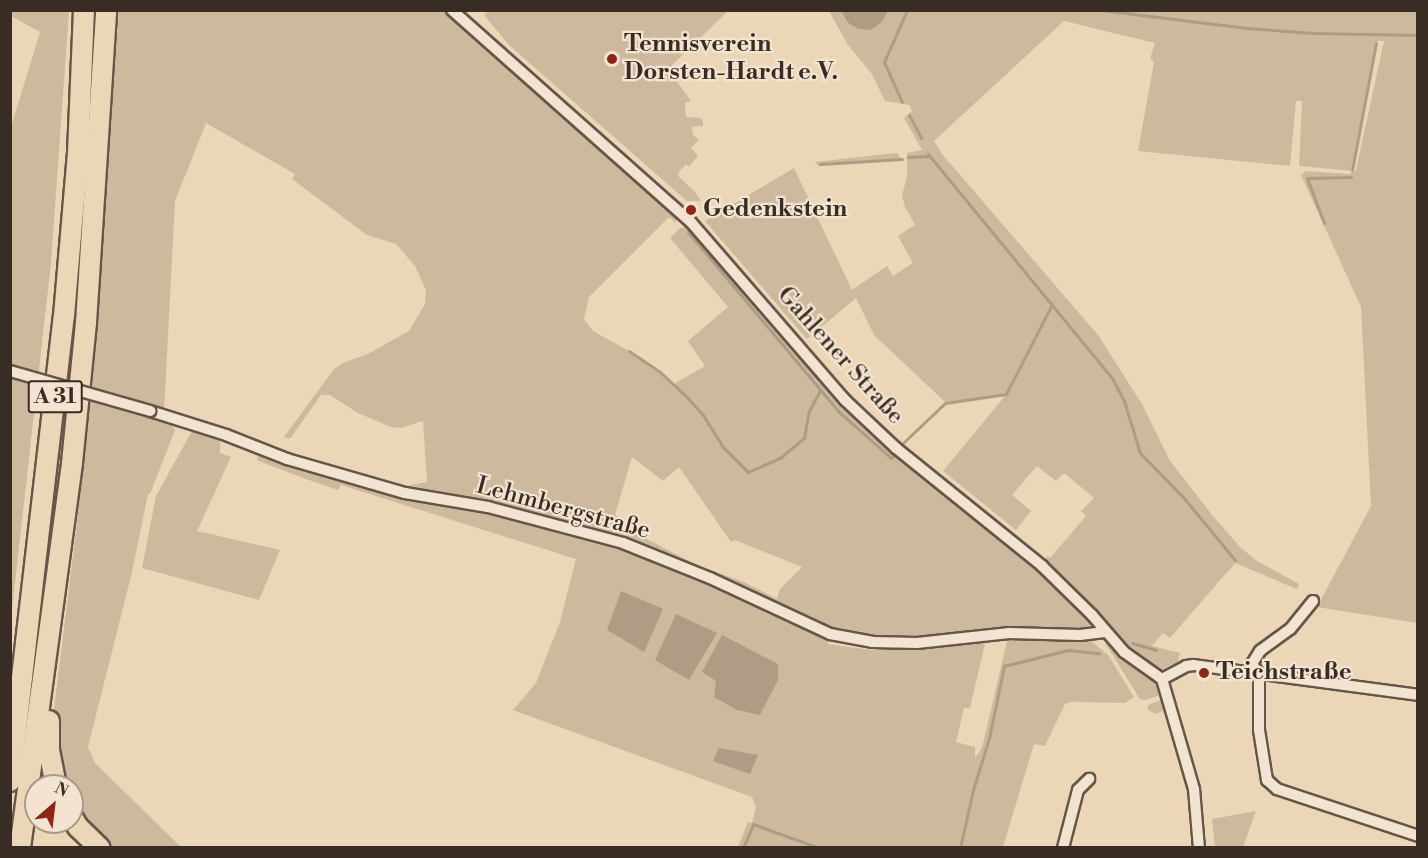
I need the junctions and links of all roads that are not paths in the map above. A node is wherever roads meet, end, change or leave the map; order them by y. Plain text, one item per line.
1 (84, 10) edge
2 (106, 10) edge
3 (452, 10) edge
4 (10, 371) edge
5 (60, 560) junction
6 (1313, 601) dead end
7 (1105, 632) junction
8 (1259, 674) junction
9 (1162, 679) junction
10 (1418, 695) edge
11 (54, 774) edge
12 (1089, 779) dead end
13 (10, 782) edge
14 (84, 833) edge
15 (1418, 836) edge
16 (20, 848) edge
17 (100, 848) edge
18 (1063, 848) edge
19 (1199, 848) edge

1 - 13 highway, A 31
2 - 5 highway, A 31
3 - 7 street, Gahlener Straße
4 - 7 street, Lehmbergstraße, bridge
5 - 11 highway
5 - 16 highway, A 31
6 - 8 street
7 - 9 street, Gahlener Straße
8 - 9 street
8 - 10 street
8 - 15 street
9 - 19 street
12 - 18 street
14 - 17 highway

